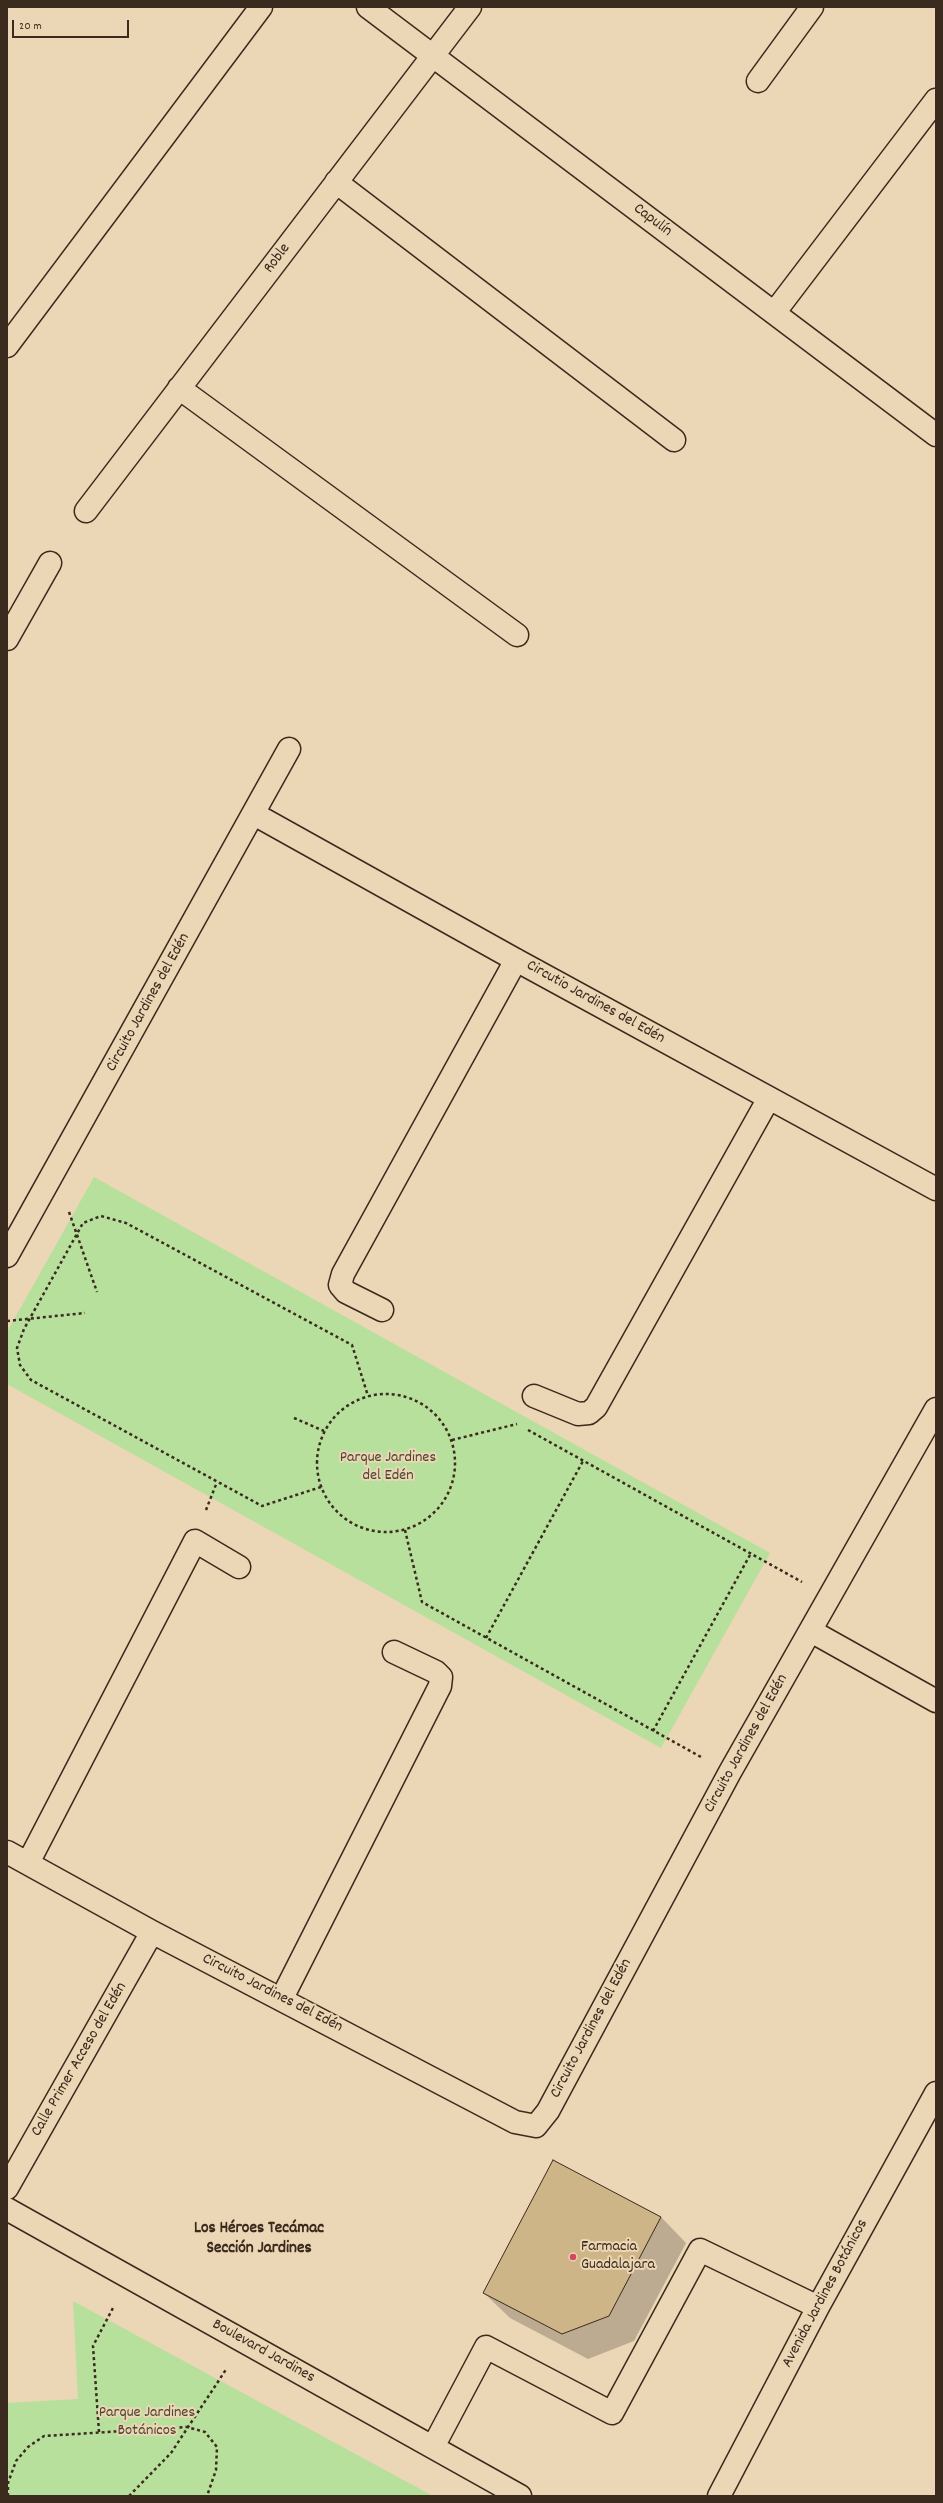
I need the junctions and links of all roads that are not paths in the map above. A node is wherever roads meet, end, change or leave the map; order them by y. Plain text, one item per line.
1 (261, 7) edge
2 (368, 7) edge
3 (470, 7) edge
4 (812, 7) edge
5 (433, 56) junction
6 (758, 81) dead end
7 (936, 100) edge
8 (336, 182) junction
9 (774, 312) junction
10 (7, 346) edge
11 (180, 388) junction
12 (936, 434) edge
13 (674, 440) dead end
14 (86, 511) dead end
15 (50, 563) dead end
16 (516, 635) dead end
17 (7, 639) edge
18 (288, 749) dead end
19 (254, 814) junction
20 (516, 960) junction
21 (769, 1098) junction
22 (936, 1189) edge
23 (7, 1256) edge
24 (382, 1310) dead end
25 (534, 1396) dead end
26 (936, 1409) edge
27 (239, 1567) dead end
28 (811, 1631) junction
29 (394, 1652) dead end
30 (936, 1701) edge
31 (7, 1852) edge
32 (28, 1863) junction
33 (152, 1932) junction
34 (282, 1998) junction
35 (936, 2093) edge
36 (7, 2188) edge
37 (7, 2209) edge
38 (818, 2307) junction
39 (433, 2447) junction
40 (520, 2496) edge
41 (719, 2496) edge

1 - 10 street
2 - 5 street, Capulín
3 - 5 street, Roble
4 - 6 street
5 - 8 street, Roble
5 - 9 street, Capulín
7 - 9 street
8 - 11 street, Roble
8 - 13 street
9 - 12 street, Capulín
11 - 14 street, Roble
11 - 16 street
15 - 17 street
18 - 19 street, Circuito Jardines del Edén
19 - 20 street, Circutio Jardines del Edén
19 - 23 street, Circuito Jardines del Edén
20 - 21 street, Circutio Jardines del Edén
20 - 24 street
21 - 22 street, Circutio Jardines del Edén
21 - 25 street
26 - 28 street, Circuito Jardines del Edén
27 - 32 street
28 - 30 street
28 - 34 street, Circuito Jardines del Edén
29 - 34 street
31 - 32 street, Circuito Jardines del Edén
32 - 33 street, Circuito Jardines del Edén
33 - 34 street, Circuito Jardines del Edén
33 - 36 street, Calle Primer Acceso del Edén
35 - 38 street, Avenida Jardines Botánicos
37 - 39 street, Boulevard Jardines
38 - 39 street
38 - 41 street, Avenida Jardines Botánicos
39 - 40 street, Boulevard Jardines

